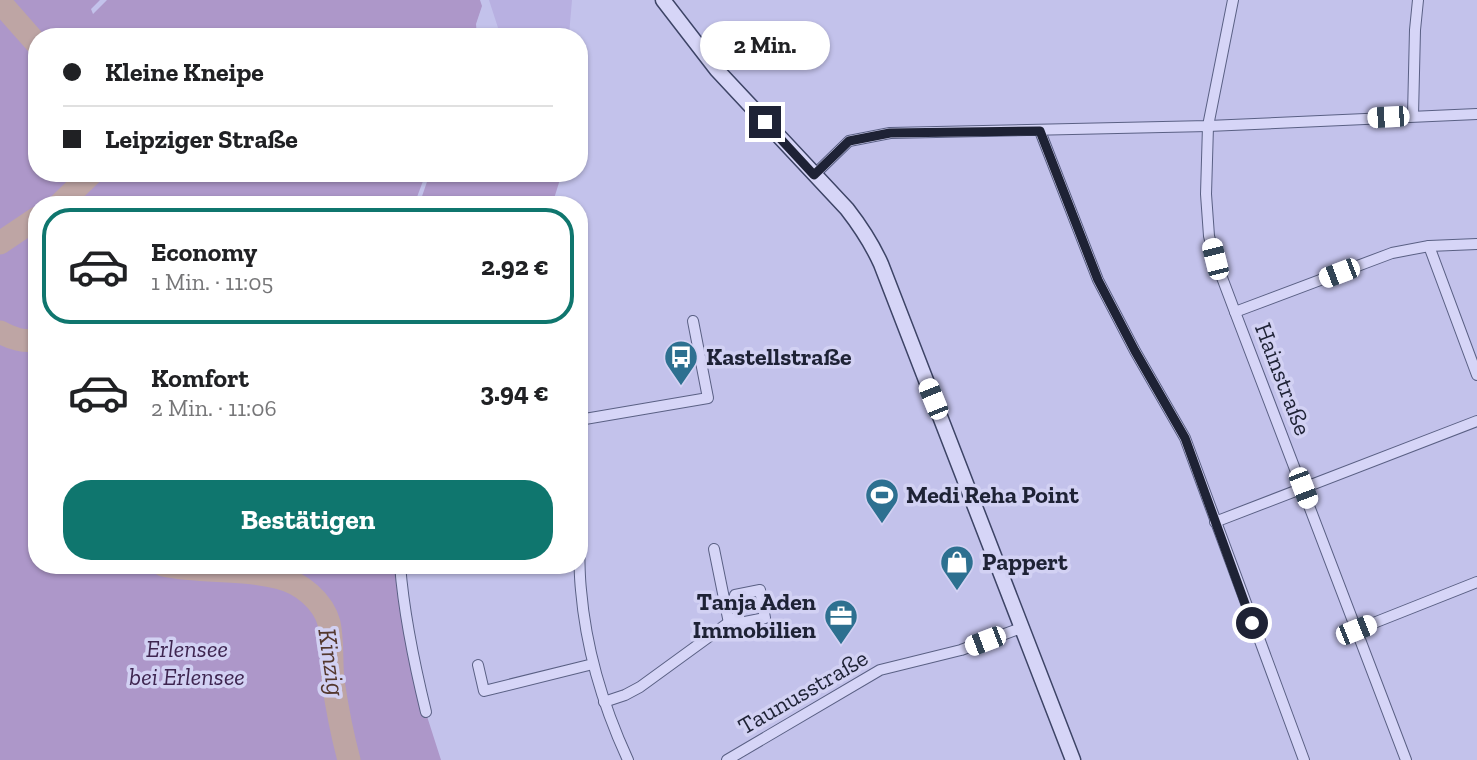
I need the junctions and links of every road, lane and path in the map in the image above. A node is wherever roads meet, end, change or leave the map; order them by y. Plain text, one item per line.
1 (663, 0) edge
2 (1233, 0) edge
3 (1419, 0) edge
4 (1477, 114) edge
5 (1413, 115) junction
6 (1208, 126) junction
7 (1040, 131) junction
8 (814, 175) junction
9 (1477, 243) edge
10 (1429, 246) junction
11 (1235, 312) junction
12 (693, 321) dead end
13 (1477, 375) edge
14 (588, 418) edge
15 (1477, 421) edge
16 (1303, 488) junction
17 (1215, 522) junction
18 (714, 549) dead end
19 (401, 574) edge
20 (580, 574) edge
21 (1477, 582) edge
22 (739, 615) dead end
23 (729, 623) junction
24 (1021, 628) junction
25 (1356, 630) junction
26 (593, 664) junction
27 (478, 665) dead end
28 (604, 702) junction
29 (426, 712) dead end
30 (628, 760) edge
31 (727, 760) edge
32 (1073, 760) edge
33 (1304, 760) edge
34 (1406, 760) edge

1 - 8 main road
2 - 6 street, Hainstraße
3 - 5 street
4 - 5 street
5 - 6 street
6 - 7 street
6 - 11 street, Hainstraße
7 - 8 street
7 - 17 street
8 - 24 main road
9 - 10 street
10 - 11 street
10 - 13 street
11 - 16 street, Hainstraße
12 - 14 street
15 - 16 street
16 - 17 street
16 - 25 street, Hainstraße
17 - 33 street
18 - 23 street
19 - 29 street
20 - 26 street
21 - 25 street
22 - 23 street
23 - 28 street
24 - 31 street, Taunusstraße
24 - 32 main road
25 - 34 street, Hainstraße
26 - 27 street
26 - 28 street
28 - 30 street

